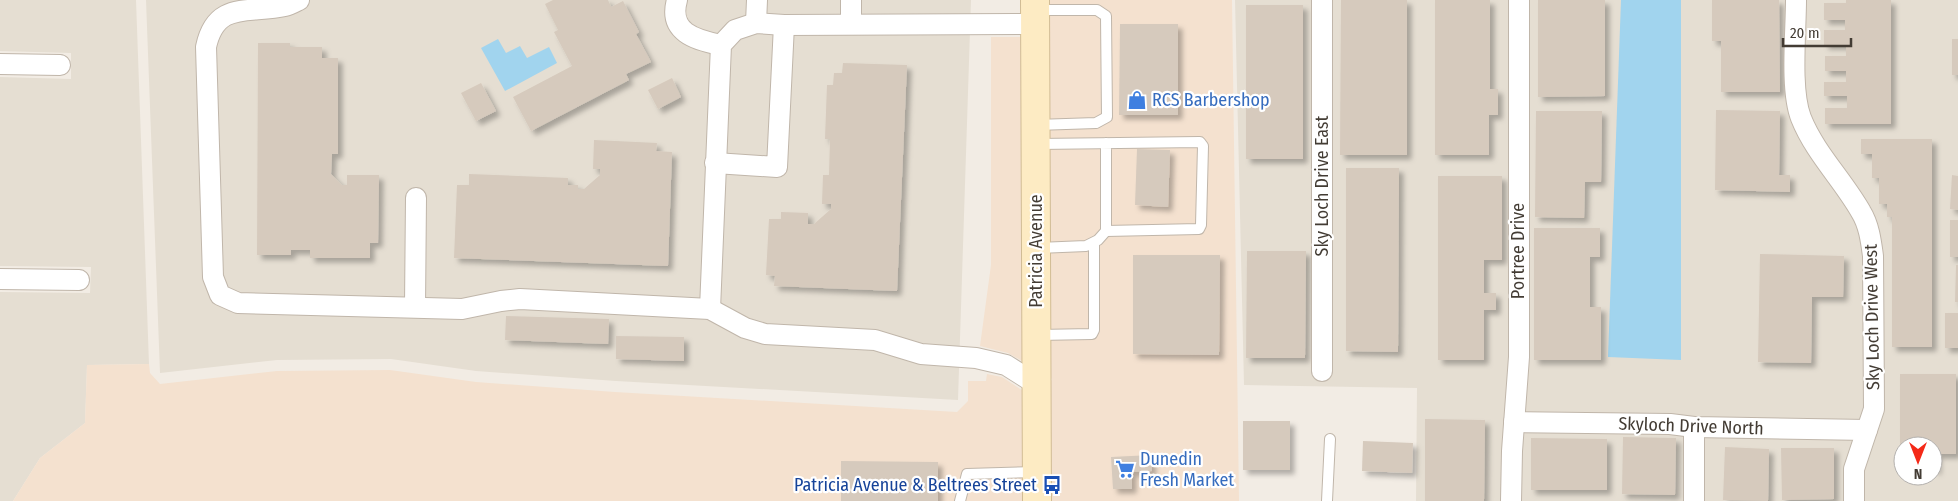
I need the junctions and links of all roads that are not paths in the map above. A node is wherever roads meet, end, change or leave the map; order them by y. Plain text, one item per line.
1 (299, 0) edge
2 (677, 0) edge
3 (757, 0) edge
4 (852, 0) edge
5 (1322, 0) edge
6 (1519, 0) edge
7 (1796, 0) edge
8 (1035, 11) edge
9 (756, 23) junction
10 (852, 24) junction
11 (784, 25) junction
12 (720, 44) junction
13 (0, 64) edge
14 (60, 65) dead end
15 (1035, 134) junction
16 (1106, 143) junction
17 (715, 163) junction
18 (416, 198) dead end
19 (1106, 231) junction
20 (1094, 244) junction
21 (1036, 248) junction
22 (0, 279) edge
23 (79, 280) dead end
24 (415, 306) junction
25 (710, 309) junction
26 (1036, 335) junction
27 (1322, 371) dead end
28 (1036, 384) junction
29 (1514, 422) junction
30 (1694, 427) junction
31 (1867, 430) junction
32 (1330, 439) dead end
33 (1037, 472) junction
34 (960, 501) edge
35 (1037, 501) edge
36 (1327, 501) edge
37 (1511, 501) edge
38 (1694, 501) edge
39 (1854, 501) edge

1 - 24 street
2 - 12 street
3 - 9 street
4 - 10 street
5 - 27 street, Sky Loch Drive East
6 - 29 street, Portree Drive
7 - 31 street, Sky Loch Drive West
8 - 10 street
8 - 15 street, Patricia Avenue
8 - 15 lane
9 - 11 street
9 - 12 street
10 - 11 street
11 - 17 street
12 - 17 street
13 - 14 street
15 - 16 lane
15 - 21 street, Patricia Avenue
16 - 19 lane
16 - 19 lane
17 - 25 street
18 - 24 street
19 - 20 lane
20 - 21 lane
20 - 26 lane
21 - 26 street, Patricia Avenue
22 - 23 street
24 - 25 street
25 - 28 street
26 - 28 street, Patricia Avenue
28 - 33 street, Patricia Avenue
29 - 30 street, Skyloch Drive North
29 - 37 street, Portree Drive
30 - 31 street, Skyloch Drive North
30 - 38 street
31 - 39 street, Sky Loch Drive West
32 - 36 lane
33 - 34 lane
33 - 35 street, Patricia Avenue

